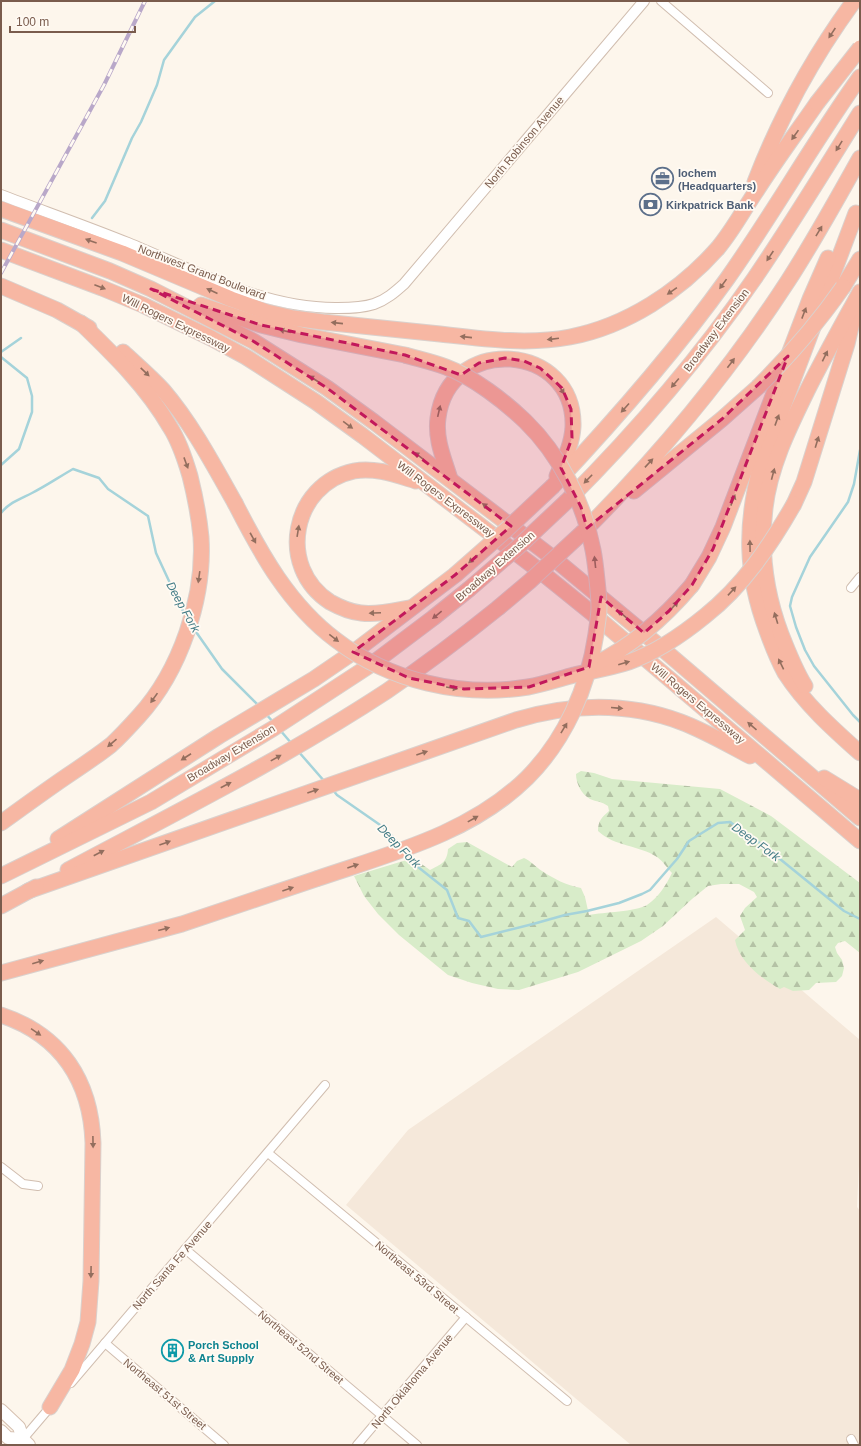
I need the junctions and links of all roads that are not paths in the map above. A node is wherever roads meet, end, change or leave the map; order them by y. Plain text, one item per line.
1 (644, 1) edge
2 (661, 1) edge
3 (854, 1) edge
4 (860, 38) edge
5 (860, 48) edge
6 (860, 77) edge
7 (768, 93) dead end
8 (860, 113) edge
9 (860, 158) edge
10 (1, 195) edge
11 (1, 209) edge
12 (744, 210) junction
13 (858, 210) edge
14 (760, 229) junction
15 (1, 230) edge
16 (1, 250) edge
17 (860, 259) edge
18 (404, 284) joint
19 (1, 286) edge
20 (151, 289) junction
21 (860, 292) edge
22 (81, 323) junction
23 (450, 479) junction
24 (425, 483) junction
25 (553, 486) junction
26 (583, 532) junction
27 (860, 577) edge
28 (851, 588) dead end
29 (413, 608) junction
30 (559, 679) junction
31 (831, 728) junction
32 (782, 752) junction
33 (860, 753) edge
34 (774, 768) junction
35 (860, 800) edge
36 (860, 818) edge
37 (1, 823) edge
38 (860, 842) edge
39 (1, 876) edge
40 (28, 891) junction
41 (1, 906) edge
42 (1, 973) edge
43 (1, 1015) edge
44 (325, 1085) dead end
45 (268, 1153) junction
46 (1, 1167) edge
47 (38, 1186) dead end
48 (185, 1249) junction
49 (466, 1317) junction
50 (105, 1343) junction
51 (567, 1401) dead end
52 (50, 1407) junction
53 (1, 1410) edge
54 (382, 1415) junction
55 (1, 1431) edge
56 (24, 1443) edge
57 (224, 1445) edge
58 (358, 1445) edge
59 (417, 1445) edge

1 - 18 street, North Robinson Avenue
2 - 7 street
3 -> 12 highway
4 - 14 highway
5 -> 12 highway, bridge
6 - 14 highway
8 -> 39 highway, Broadway Extension, bridge
26 -> 9 highway
10 - 18 street, Northwest Grand Boulevard
12 -> 11 highway
30 -> 13 highway, bridge
31 -> 13 highway
14 -> 25 highway
15 - 20 highway, Will Rogers Expressway
16 -> 24 highway, Will Rogers Expressway
17 - 26 highway, bridge
19 - 22 highway
23 -> 20 highway, Will Rogers Expressway
42 -> 20 highway, bridge
30 -> 21 highway, bridge
31 -> 21 highway
22 -> 30 highway, bridge
22 -> 37 highway
23 -> 25 highway
32 -> 23 highway, Will Rogers Expressway
29 -> 24 highway
24 - 34 highway, Will Rogers Expressway
25 -> 29 highway, bridge
40 -> 26 highway, bridge
27 - 28 street
29 -> 39 highway
31 - 33 highway
32 - 35 highway
32 - 36 highway, Will Rogers Expressway
34 - 38 highway, Will Rogers Expressway
40 -> 34 highway
40 - 41 highway
43 -> 52 highway
44 - 45 street, North Santa Fe Avenue
45 - 48 street, North Santa Fe Avenue
45 - 49 street, Northeast 53rd Street
46 - 47 street
48 - 50 street, North Santa Fe Avenue
48 - 54 street, Northeast 52nd Street
49 - 51 street, Northeast 53rd Street
49 - 54 street, North Oklahoma Avenue
50 - 52 street, North Santa Fe Avenue
50 - 57 street, Northeast 51st Street
52 - 56 street, North Santa Fe Avenue
53 - 56 main road
54 - 58 street, North Oklahoma Avenue
54 - 59 street, Northeast 52nd Street
55 - 56 main road

